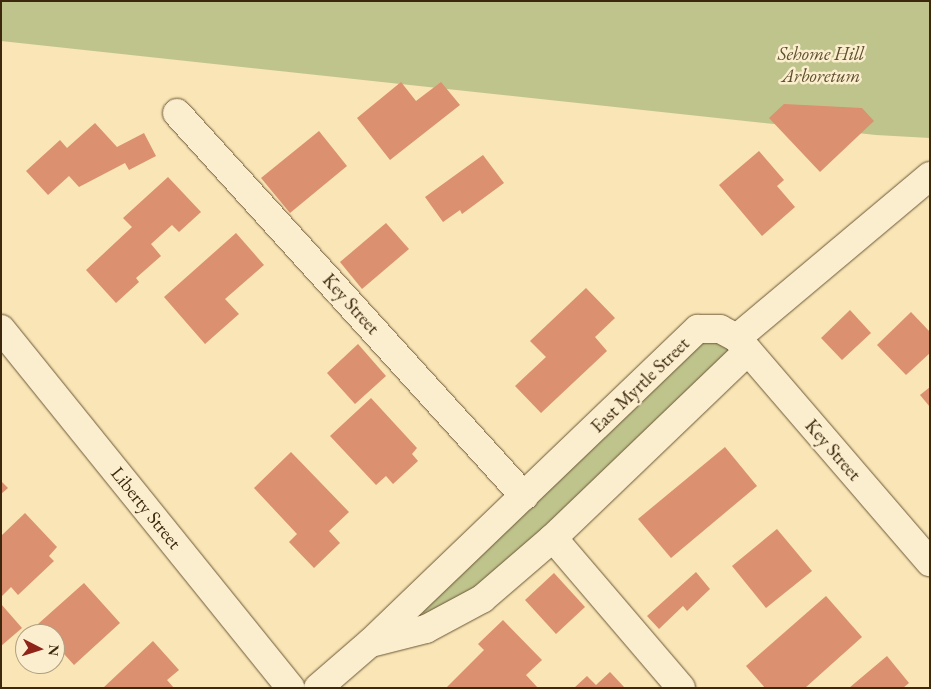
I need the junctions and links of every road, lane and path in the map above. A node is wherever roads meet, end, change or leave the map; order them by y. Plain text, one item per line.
1 (178, 113) dead end
2 (930, 176) edge
3 (1, 329) edge
4 (742, 345) junction
5 (524, 496) junction
6 (554, 538) junction
7 (930, 562) edge
8 (370, 644) junction
9 (291, 688) edge
10 (318, 688) edge
11 (681, 688) edge

1 - 5 street, Key Street
2 - 4 street, East Myrtle Street
3 - 9 street, Liberty Street
4 - 5 street, East Myrtle Street
4 - 6 street, East Myrtle Street
4 - 7 street, Key Street
5 - 8 street, East Myrtle Street
6 - 8 street, East Myrtle Street
6 - 11 street
8 - 10 street, East Myrtle Street

